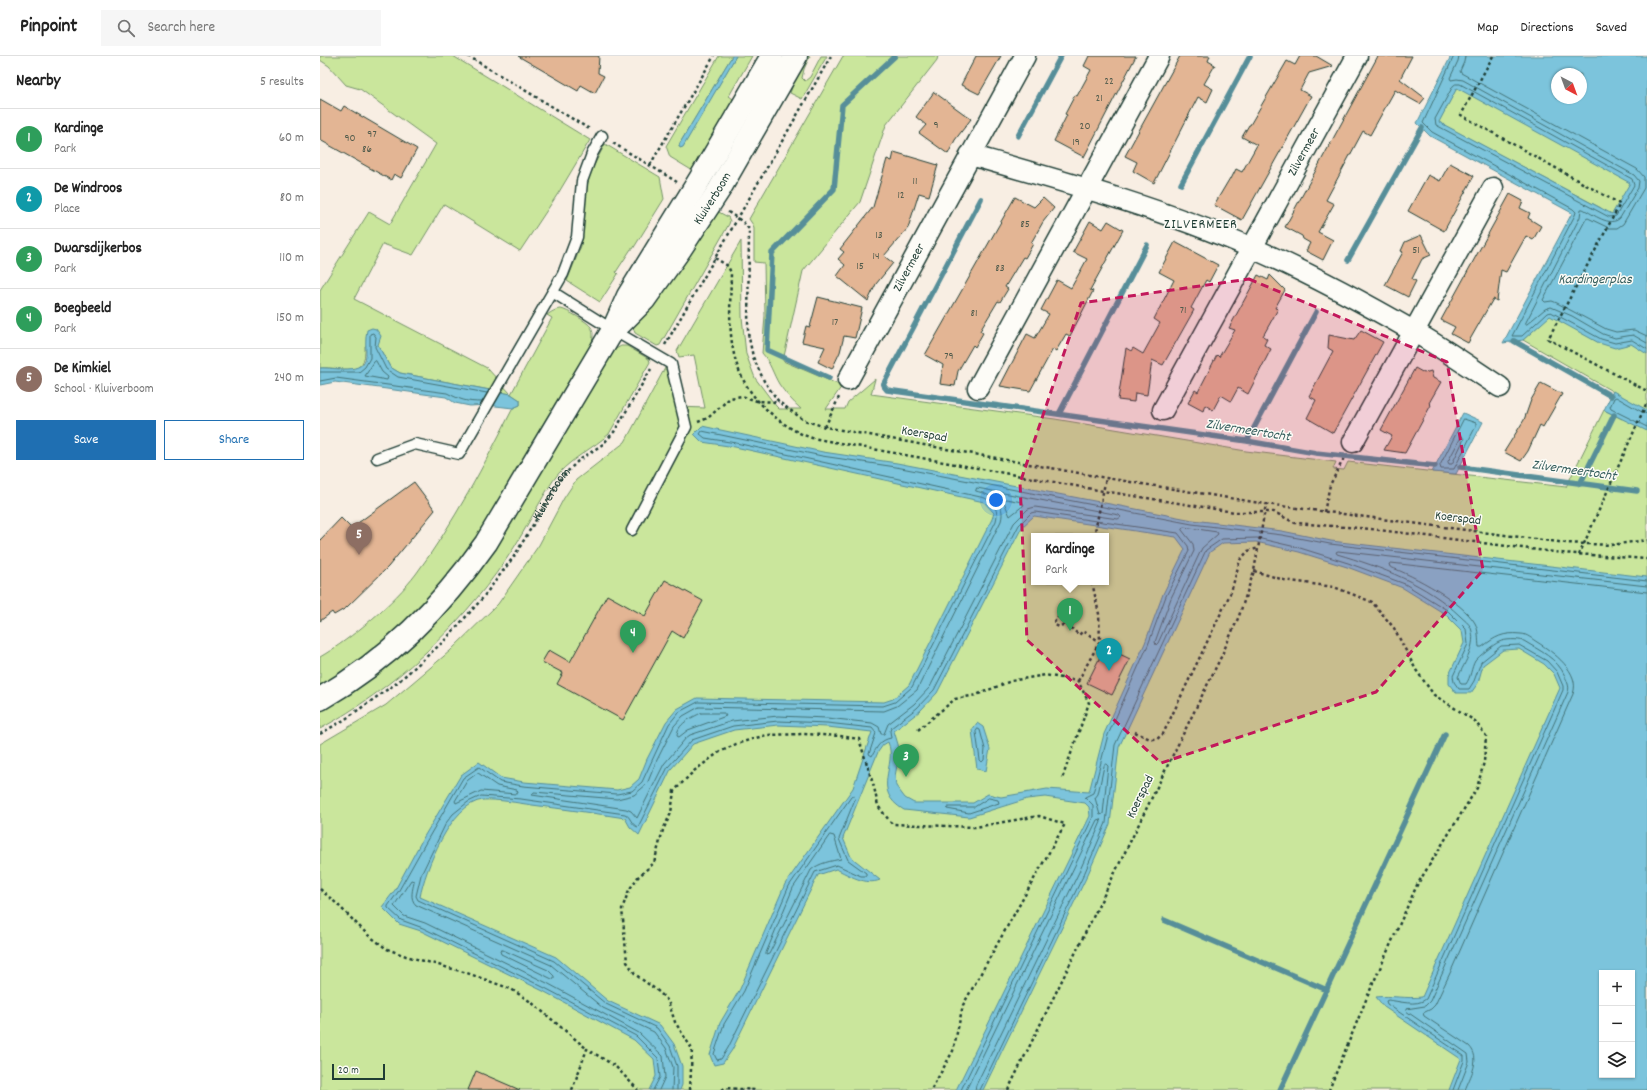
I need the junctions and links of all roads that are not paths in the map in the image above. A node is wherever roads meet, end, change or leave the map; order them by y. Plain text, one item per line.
1 (772, 56) edge
2 (796, 56) edge
3 (1025, 56) edge
4 (1159, 56) edge
5 (1357, 56) edge
6 (602, 136) dead end
7 (970, 155) junction
8 (1088, 188) junction
9 (1494, 188) dead end
10 (1252, 248) junction
11 (554, 293) junction
12 (614, 330) junction
13 (1414, 332) junction
14 (848, 380) road end
15 (1500, 387) dead end
16 (978, 388) dead end
17 (1163, 410) dead end
18 (1353, 442) dead end
19 (378, 458) dead end
20 (632, 530) dead end
21 (320, 700) edge

1 - 12 main road, Kluiverboom
2 - 12 main road, Kluiverboom
3 - 7 street, Zilvermeer
4 - 8 street
5 - 10 street, Zilvermeer
6 - 11 lane
7 - 8 street
7 - 14 street, Zilvermeer
8 - 10 street
8 - 16 street
9 - 13 street
10 - 13 street
10 - 17 street, Zilvermeer
11 - 12 lane
11 - 19 lane
12 - 20 lane
12 - 21 main road, Kluiverboom
13 - 15 street
13 - 18 street

